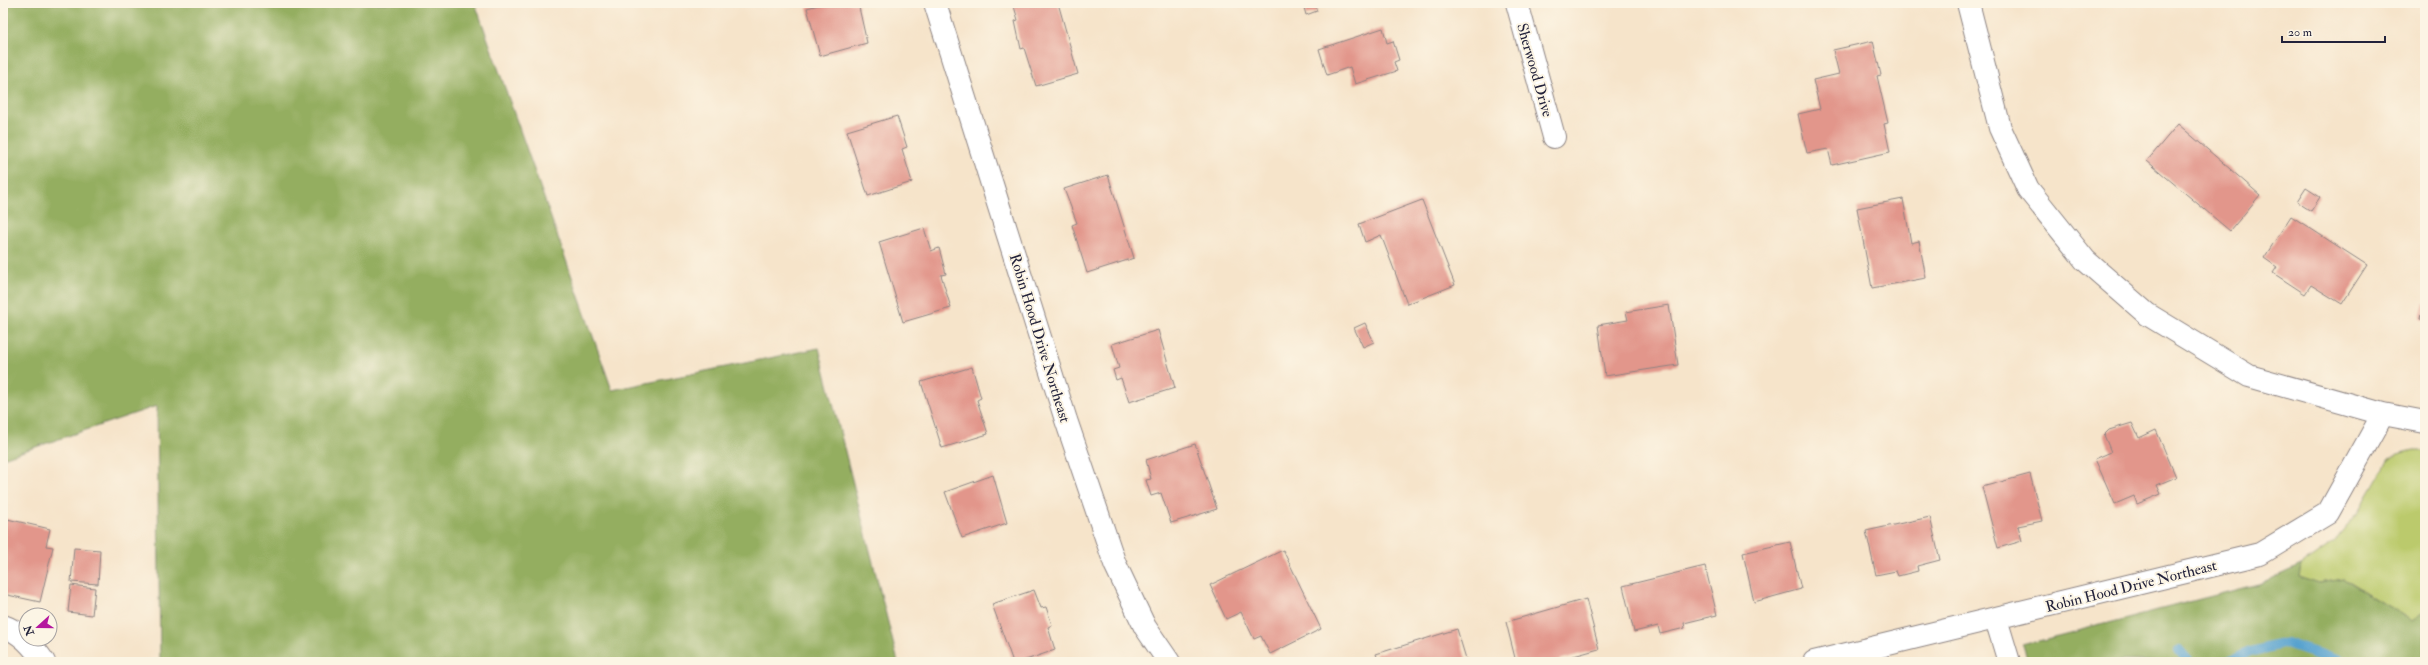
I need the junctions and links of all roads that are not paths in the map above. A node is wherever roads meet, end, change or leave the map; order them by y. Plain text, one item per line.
1 (935, 3) edge
2 (1517, 3) edge
3 (1968, 3) edge
4 (1554, 137) dead end
5 (2383, 414) junction
6 (2425, 422) edge
7 (1996, 619) junction
8 (3, 626) edge
9 (44, 662) edge
10 (1169, 662) edge
11 (1814, 662) edge
12 (2009, 662) edge

1 - 10 street, Robin Hood Drive Northeast
2 - 4 street, Sherwood Drive
3 - 5 street
5 - 6 street
5 - 7 street, Robin Hood Drive Northeast
7 - 11 street, Robin Hood Drive Northeast
7 - 12 street
8 - 9 street

